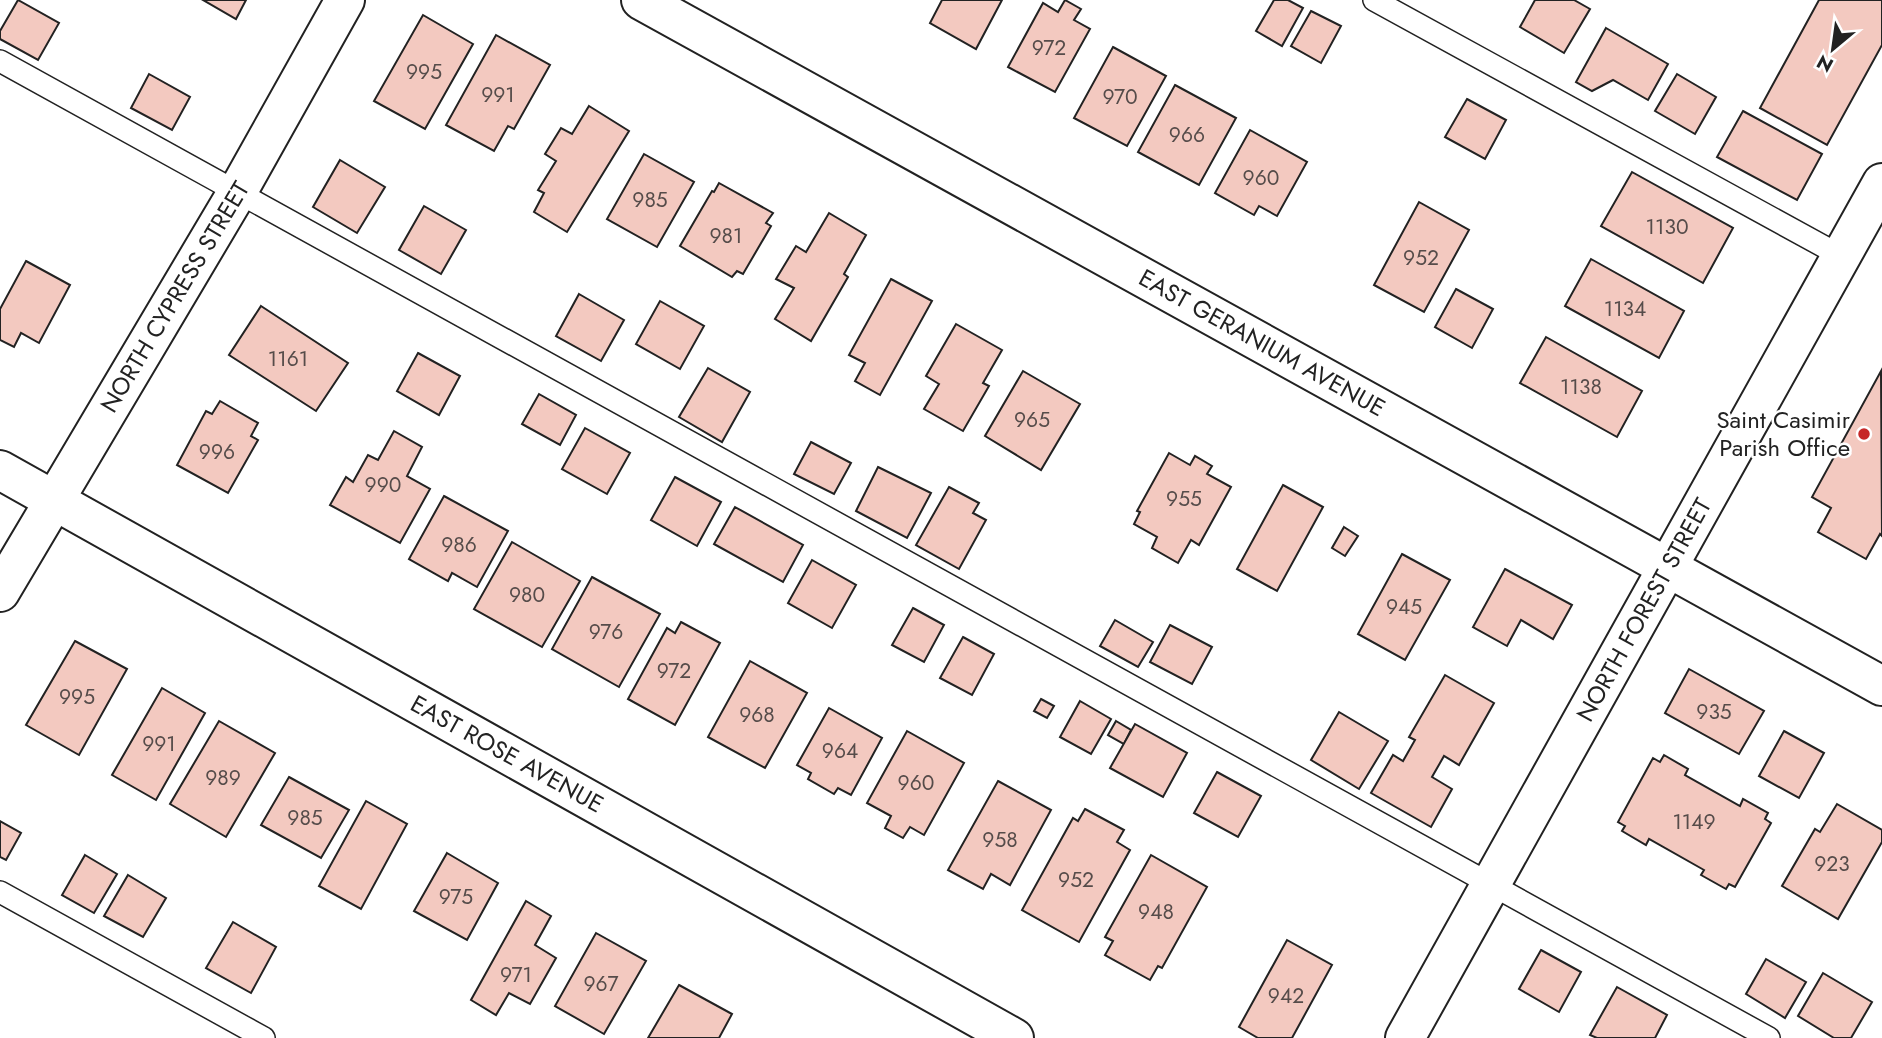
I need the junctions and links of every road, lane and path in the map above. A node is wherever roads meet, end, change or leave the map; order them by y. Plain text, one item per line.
1 (345, 0) edge
2 (642, 0) edge
3 (1374, 0) edge
4 (0, 61) edge
5 (1882, 183) edge
6 (238, 191) junction
7 (1841, 256) junction
8 (0, 470) edge
9 (54, 501) junction
10 (1667, 568) junction
11 (0, 592) edge
12 (1882, 686) edge
13 (1490, 885) junction
14 (0, 892) edge
15 (264, 1038) edge
16 (1014, 1038) edge
17 (1405, 1038) edge
18 (1769, 1038) edge

1 - 6 street, NORTH CYPRESS STREET
2 - 10 street, EAST GERANIUM AVENUE
3 - 7 lane
4 - 6 lane
5 - 7 street, NORTH FOREST STREET
6 - 9 street, NORTH CYPRESS STREET
6 - 13 lane
7 - 10 street, NORTH FOREST STREET
8 - 9 street, EAST ROSE AVENUE
9 - 11 street, NORTH CYPRESS STREET
9 - 16 street, EAST ROSE AVENUE
10 - 12 street, EAST GERANIUM AVENUE
10 - 13 street, NORTH FOREST STREET
13 - 17 street, NORTH FOREST STREET
13 - 18 lane
14 - 15 lane

